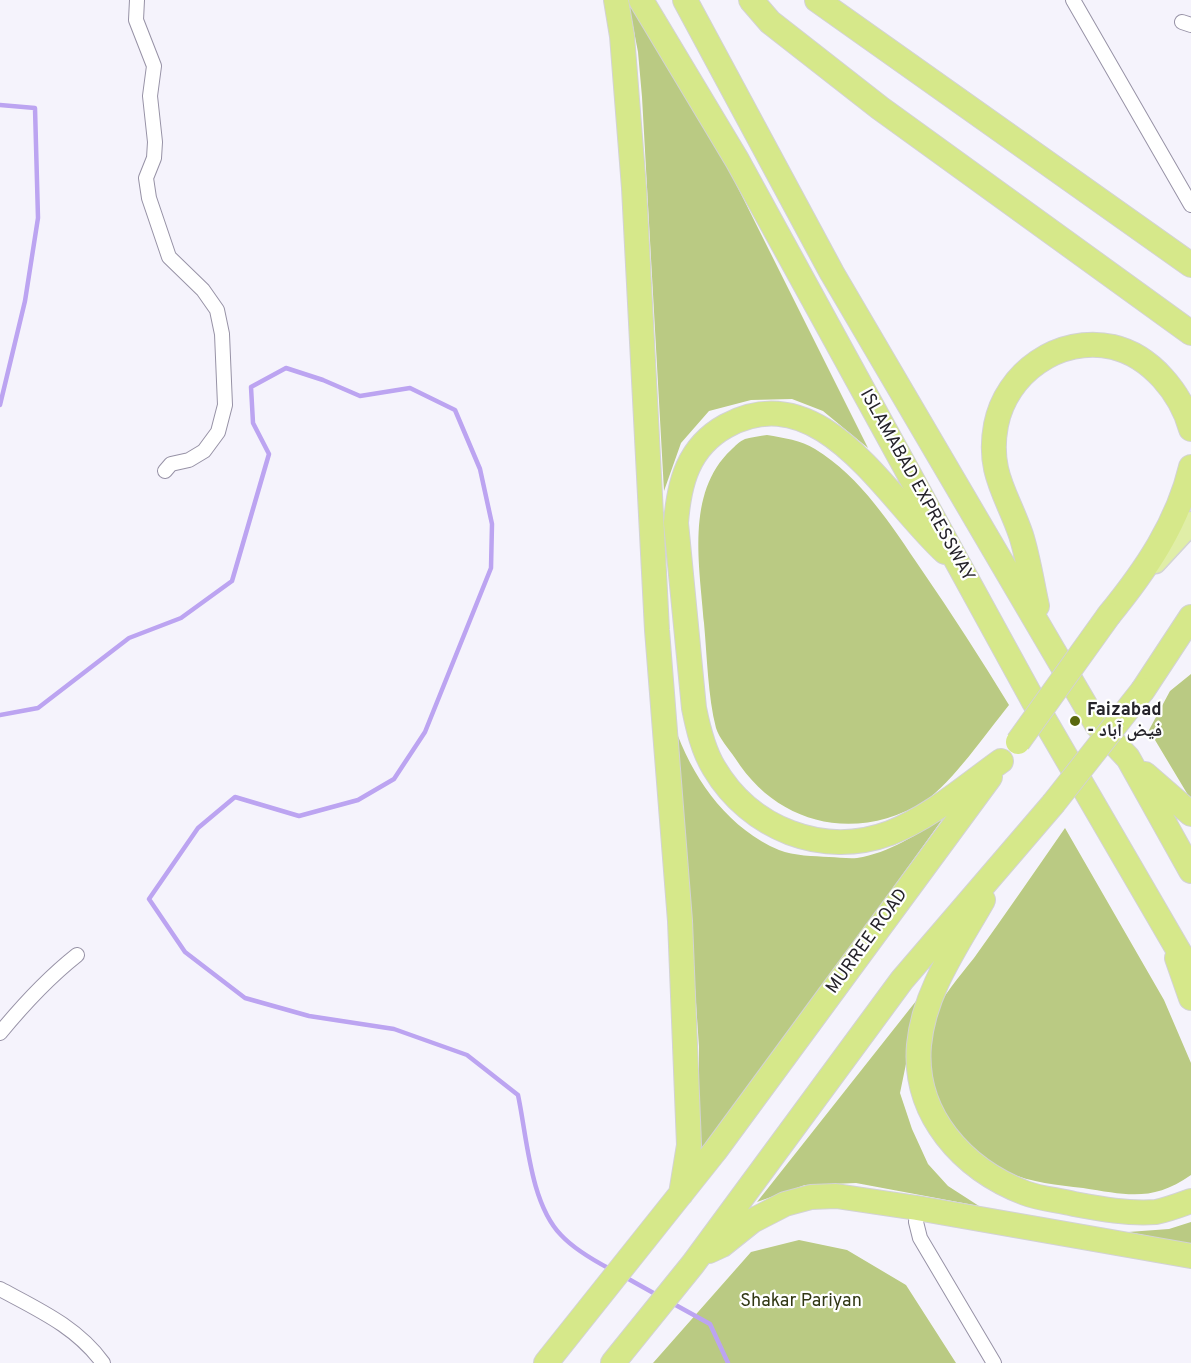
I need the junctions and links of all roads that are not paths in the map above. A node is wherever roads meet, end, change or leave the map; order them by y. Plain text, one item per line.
1 (137, 0) edge
2 (616, 0) edge
3 (641, 0) edge
4 (685, 0) edge
5 (751, 0) edge
6 (817, 0) edge
7 (1074, 0) edge
8 (1191, 204) edge
9 (1191, 265) edge
10 (1191, 333) edge
11 (1191, 429) edge
12 (1191, 467) edge
13 (165, 471) dead end
14 (1191, 523) edge
15 (960, 565) junction
16 (1134, 585) junction
17 (1191, 617) edge
18 (1042, 628) junction
19 (1191, 654) edge
20 (1150, 681) junction
21 (1128, 758) junction
22 (1001, 761) junction
23 (1191, 814) edge
24 (1015, 846) junction
25 (1191, 871) edge
26 (1171, 939) junction
27 (77, 955) dead end
28 (1191, 972) edge
29 (1191, 998) edge
30 (0, 1033) edge
31 (681, 1194) junction
32 (1191, 1201) edge
33 (917, 1208) junction
34 (1191, 1256) edge
35 (696, 1260) junction
36 (0, 1289) edge
37 (104, 1363) edge
38 (546, 1363) edge
39 (613, 1363) edge
40 (994, 1363) edge

1 - 13 street
2 - 31 highway
3 - 15 highway, ISLAMABAD EXPRESSWAY
4 - 18 highway, ISLAMABAD EXPRESSWAY
5 - 10 highway
6 - 9 highway
7 - 8 street
11 - 18 highway
12 - 16 highway
14 - 16 main road, MURREE ROAD
15 - 22 highway
15 - 26 highway, ISLAMABAD EXPRESSWAY
16 - 22 highway, MURREE ROAD, bridge
17 - 20 highway
18 - 21 highway, ISLAMABAD EXPRESSWAY
19 - 20 highway
20 - 24 highway, bridge
21 - 23 highway
21 - 25 highway, ISLAMABAD EXPRESSWAY
22 - 31 highway, MURREE ROAD
24 - 32 highway
24 - 35 highway
26 - 28 highway, ISLAMABAD EXPRESSWAY
26 - 29 highway
27 - 30 street
31 - 38 highway, MURREE ROAD
33 - 34 highway
33 - 35 highway
33 - 40 street
35 - 39 highway
36 - 37 street

